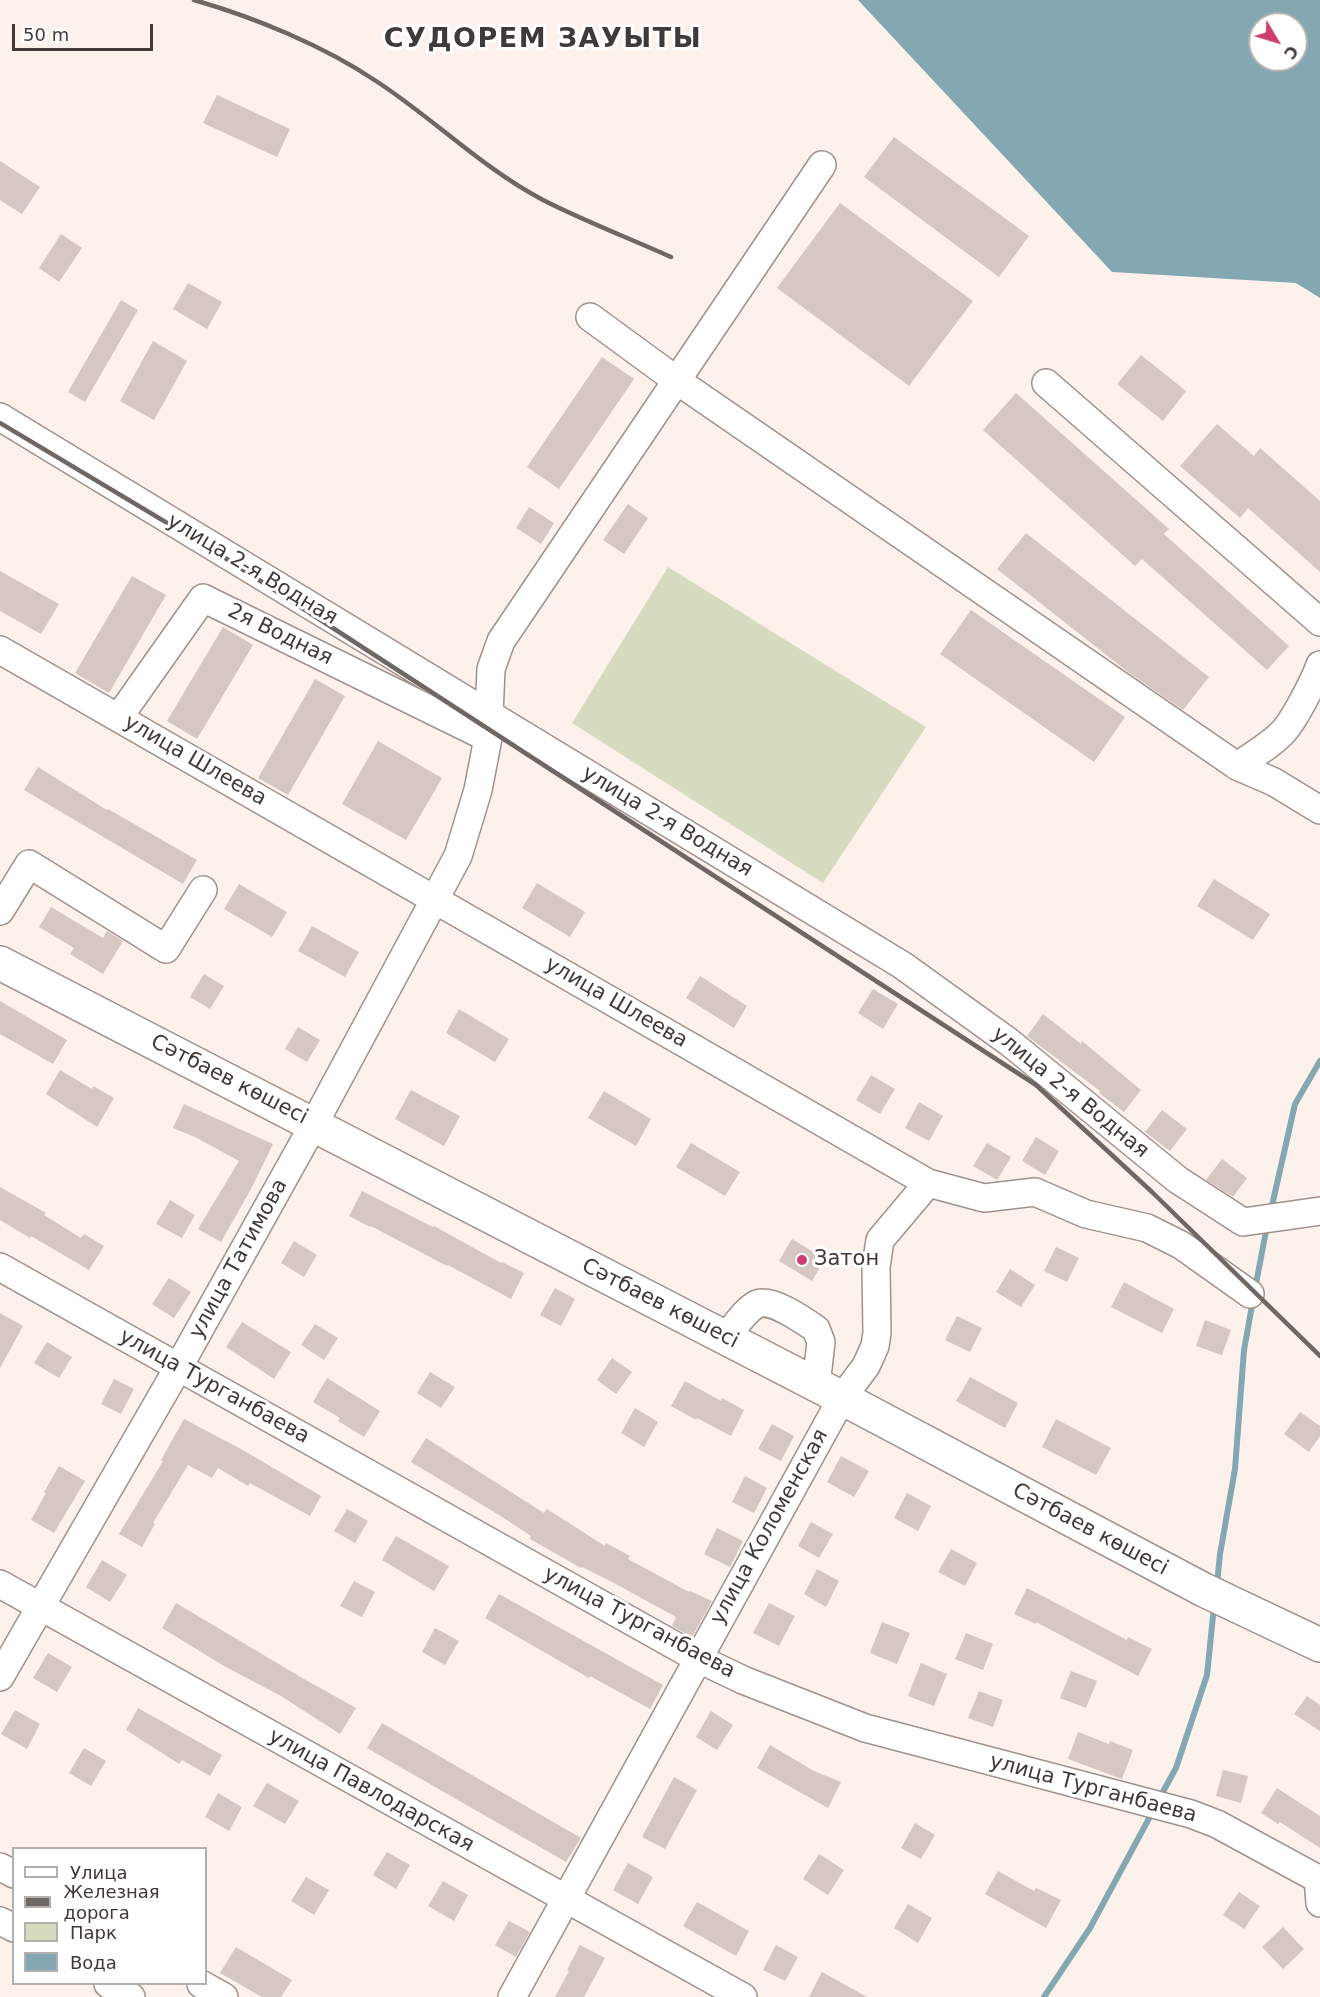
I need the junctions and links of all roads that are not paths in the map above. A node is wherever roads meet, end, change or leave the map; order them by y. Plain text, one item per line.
1 (822, 165) dead end
2 (590, 317) dead end
3 (676, 380) junction
4 (1046, 383) dead end
5 (0, 417) edge
6 (1320, 622) edge
7 (0, 650) edge
8 (1320, 666) edge
9 (119, 717) junction
10 (488, 725) junction
11 (1237, 766) junction
12 (1320, 810) edge
13 (202, 890) dead end
14 (434, 899) junction
15 (0, 911) edge
16 (0, 963) edge
17 (314, 1124) junction
18 (928, 1183) junction
19 (1320, 1211) edge
20 (0, 1267) edge
21 (1250, 1294) dead end
22 (725, 1338) junction
23 (178, 1368) junction
24 (829, 1392) junction
25 (0, 1584) edge
26 (40, 1607) junction
27 (1320, 1645) edge
28 (697, 1658) junction
29 (0, 1677) edge
30 (1319, 1887) edge
31 (566, 1900) junction
32 (111, 1985) edge
33 (204, 1985) edge
34 (130, 1997) edge
35 (224, 1997) edge
36 (512, 1997) edge
37 (743, 1997) edge

1 - 3 street, улица Татимова
2 - 3 street
3 - 10 street, улица Татимова
3 - 11 street
4 - 6 street
5 - 10 street, улица 2-я Водная
7 - 9 street, улица Шлеева
8 - 11 street
9 - 10 street, 2я Водная
9 - 14 street, улица Шлеева
10 - 14 street, улица Татимова
10 - 19 street, улица 2-я Водная
11 - 12 street
13 - 15 street
14 - 17 street, улица Татимова
14 - 18 street, улица Шлеева
16 - 17 main road, Сәтбаев көшесі
17 - 22 main road, Сәтбаев көшесі
17 - 23 street, улица Татимова
18 - 21 street, улица Шлеева
18 - 24 street, улица Коломенская
20 - 23 street, улица Турганбаева
22 - 24 main road, Сәтбаев көшесі
22 - 24 street
23 - 26 street, улица Татимова
23 - 28 street, улица Турганбаева
24 - 27 main road, Сәтбаев көшесі
24 - 28 street, улица Коломенская
25 - 26 street, улица Павлодарская
26 - 29 street, улица Татимова
26 - 31 street, улица Павлодарская
28 - 30 street, улица Турганбаева
28 - 31 street, улица Коломенская
31 - 36 street, улица Коломенская
31 - 37 street, улица Павлодарская
32 - 34 street
33 - 35 street

